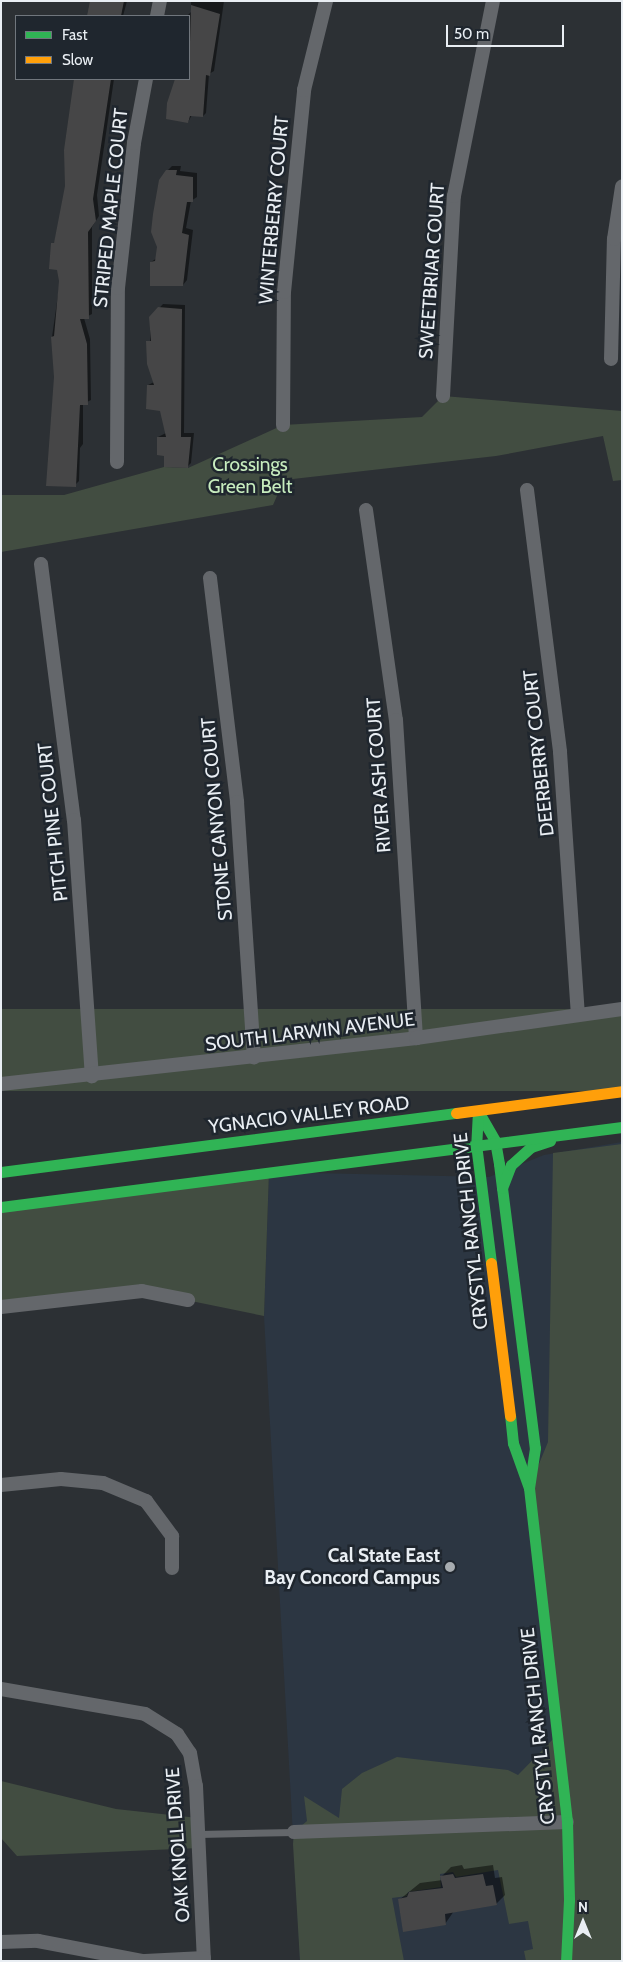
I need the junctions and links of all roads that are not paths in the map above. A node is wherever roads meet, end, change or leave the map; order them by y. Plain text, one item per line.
1 (160, 1) edge
2 (326, 1) edge
3 (493, 1) edge
4 (157, 15) edge
5 (146, 80) edge
6 (622, 187) edge
7 (610, 359) dead end
8 (442, 396) dead end
9 (283, 425) dead end
10 (117, 462) dead end
11 (527, 490) dead end
12 (366, 510) dead end
13 (41, 564) dead end
14 (210, 578) dead end
15 (622, 1009) edge
16 (578, 1014) junction
17 (416, 1038) junction
18 (254, 1057) junction
19 (92, 1076) junction
20 (1, 1084) edge
21 (622, 1091) edge
22 (478, 1111) junction
23 (622, 1127) edge
24 (574, 1132) junction
25 (495, 1141) junction
26 (476, 1144) junction
27 (1, 1172) edge
28 (502, 1188) junction
29 (1, 1207) edge
30 (188, 1300) dead end
31 (1, 1306) edge
32 (1, 1485) edge
33 (529, 1488) junction
34 (172, 1568) dead end
35 (1, 1689) edge
36 (567, 1822) junction
37 (294, 1832) joint
38 (198, 1834) junction
39 (1, 1942) edge
40 (204, 1960) edge
41 (144, 1961) edge
42 (566, 1961) edge

1 - 4 street
2 - 9 street, WINTERBERRY COURT
3 - 8 street, SWEETBRIAR COURT
5 - 10 street, STRIPED MAPLE COURT
6 - 7 street
11 - 16 street, DEERBERRY COURT
12 - 17 street, RIVER ASH COURT
13 - 19 street, PITCH PINE COURT
14 - 18 street, STONE CANYON COURT
15 - 16 street, SOUTH LARWIN AVENUE
16 - 17 street, SOUTH LARWIN AVENUE
17 - 18 street, SOUTH LARWIN AVENUE
18 - 19 street, SOUTH LARWIN AVENUE
19 - 20 street, SOUTH LARWIN AVENUE
21 - 22 main road, YGNACIO VALLEY ROAD
22 - 25 main road, CRYSTYL RANCH DRIVE
22 - 26 main road, CRYSTYL RANCH DRIVE
22 - 27 main road, YGNACIO VALLEY ROAD
23 - 24 main road
24 - 25 main road
24 - 28 main road
25 - 26 main road
25 - 28 main road, CRYSTYL RANCH DRIVE
26 - 29 main road
26 - 33 main road, CRYSTYL RANCH DRIVE
28 - 33 main road, CRYSTYL RANCH DRIVE
30 - 31 street
32 - 34 street
33 - 36 main road, CRYSTYL RANCH DRIVE
35 - 38 street, OAK KNOLL DRIVE
36 - 37 street
36 - 42 main road, CRYSTYL RANCH DRIVE
37 - 38 lane
38 - 40 street, OAK KNOLL DRIVE
39 - 41 street
40 - 41 street

